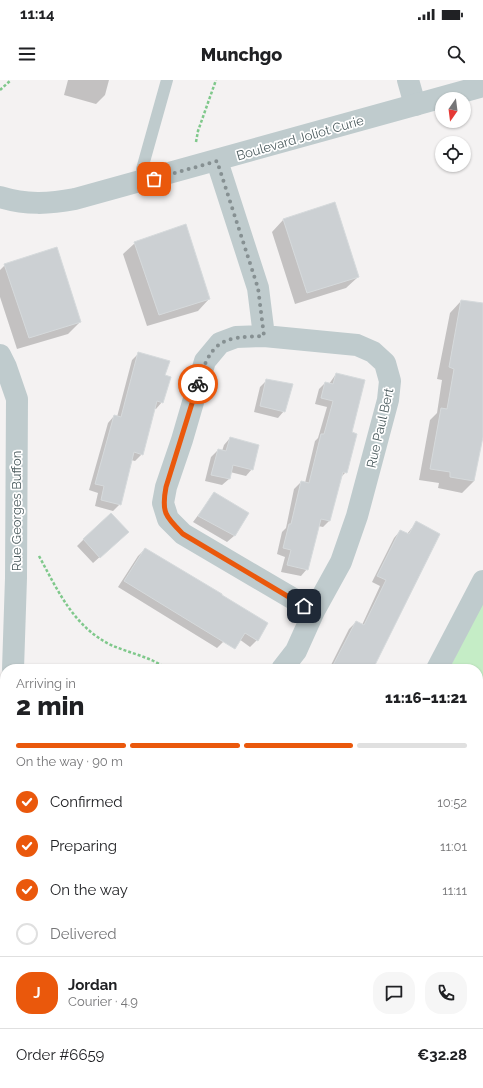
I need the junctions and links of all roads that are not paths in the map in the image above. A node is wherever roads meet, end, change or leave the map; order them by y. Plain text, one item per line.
1 (167, 80) edge
2 (408, 80) edge
3 (483, 86) edge
4 (415, 106) junction
5 (217, 161) junction
6 (143, 182) junction
7 (0, 197) edge
8 (264, 336) junction
9 (0, 355) edge
10 (483, 581) edge
11 (314, 611) junction
12 (13, 664) edge
13 (286, 664) edge
14 (440, 664) edge

1 - 6 lane
2 - 4 street
3 - 4 street, Boulevard Joliot Curie
4 - 5 street, Boulevard Joliot Curie
5 - 6 street, Boulevard Joliot Curie
5 - 8 street
6 - 7 street, Boulevard Joliot Curie
8 - 11 street, Rue Paul Bert
8 - 11 street, Rue Paul Bert
9 - 12 street, Rue Georges Buffon
10 - 14 street
11 - 13 street, Rue Paul Bert

